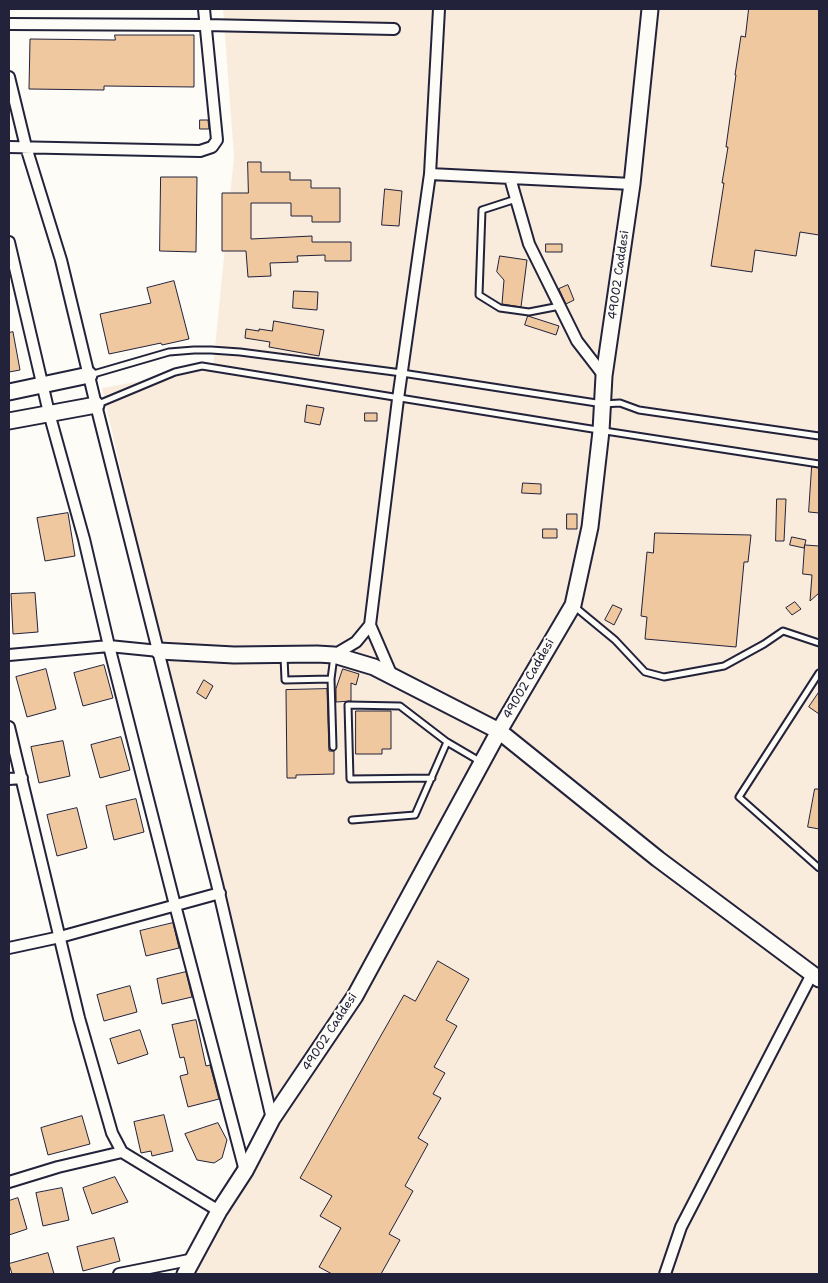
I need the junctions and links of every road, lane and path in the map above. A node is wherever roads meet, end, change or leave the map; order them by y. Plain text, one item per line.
1 (204, 9) edge
2 (439, 9) edge
3 (650, 9) edge
4 (9, 24) edge
5 (205, 25) junction
6 (394, 29) dead end
7 (9, 77) edge
8 (9, 147) edge
9 (26, 147) junction
10 (430, 174) junction
11 (510, 178) junction
12 (632, 184) junction
13 (516, 199) junction
14 (9, 242) edge
15 (12, 273) edge
16 (560, 306) junction
17 (402, 373) junction
18 (89, 375) junction
19 (604, 376) junction
20 (43, 386) junction
21 (9, 392) edge
22 (398, 399) junction
23 (603, 404) junction
24 (96, 405) junction
25 (50, 412) junction
26 (9, 421) edge
27 (602, 431) junction
28 (819, 436) edge
29 (819, 464) edge
30 (572, 605) junction
31 (370, 625) junction
32 (819, 644) edge
33 (109, 646) junction
34 (159, 651) junction
35 (284, 654) junction
36 (9, 655) edge
37 (334, 655) junction
38 (819, 673) edge
39 (392, 676) junction
40 (331, 679) junction
41 (9, 726) edge
42 (499, 731) junction
43 (447, 742) junction
44 (333, 747) dead end
45 (482, 762) junction
46 (22, 778) junction
47 (432, 778) junction
48 (9, 779) edge
49 (352, 820) dead end
50 (819, 868) edge
51 (220, 893) junction
52 (175, 905) junction
53 (60, 937) junction
54 (9, 948) edge
55 (816, 976) edge
56 (272, 1119) junction
57 (122, 1152) junction
58 (245, 1171) junction
59 (9, 1182) edge
60 (219, 1211) junction
61 (194, 1259) junction
62 (119, 1274) edge
63 (185, 1274) edge
64 (665, 1274) edge

1 - 5 street
2 - 10 street
3 - 12 street, 49002 Caddesi
4 - 5 street
5 - 6 street
5 - 9 street
7 - 9 street
8 - 9 street
9 - 18 street
10 - 11 street
10 - 17 street
11 - 12 street
11 - 13 street
12 - 19 street, 49002 Caddesi
13 - 16 street
13 - 16 lane
14 - 15 street
15 - 20 street
16 - 19 street
17 - 18 lane
17 - 22 street
17 - 23 lane
18 - 20 street
18 - 24 street
19 - 23 street, 49002 Caddesi
20 - 21 street
20 - 25 street
22 - 24 lane
22 - 27 lane
22 - 31 street
23 - 27 street, 49002 Caddesi
23 - 28 lane
24 - 25 street
24 - 34 street
25 - 26 street
25 - 33 street
27 - 29 lane
27 - 30 street, 49002 Caddesi
30 - 32 lane
30 - 42 street, 49002 Caddesi
31 - 37 street
31 - 39 street
33 - 34 street
33 - 36 street
33 - 52 street
34 - 35 street
34 - 51 street
35 - 37 street
35 - 40 lane
37 - 39 street
37 - 40 lane
38 - 50 lane
39 - 42 street
40 - 44 lane
41 - 46 street
42 - 45 street, 49002 Caddesi
42 - 55 street
43 - 45 lane
43 - 47 lane
43 - 47 lane
45 - 56 street, 49002 Caddesi
46 - 48 street
46 - 53 street
47 - 49 lane
51 - 52 street
51 - 56 street
52 - 53 street
52 - 58 street
53 - 54 street
53 - 57 street
55 - 64 street
56 - 58 street, 49002 Caddesi
57 - 59 street
57 - 60 street
58 - 60 street, 49002 Caddesi
60 - 61 street, 49002 Caddesi
61 - 62 street
61 - 63 street, 49002 Caddesi

